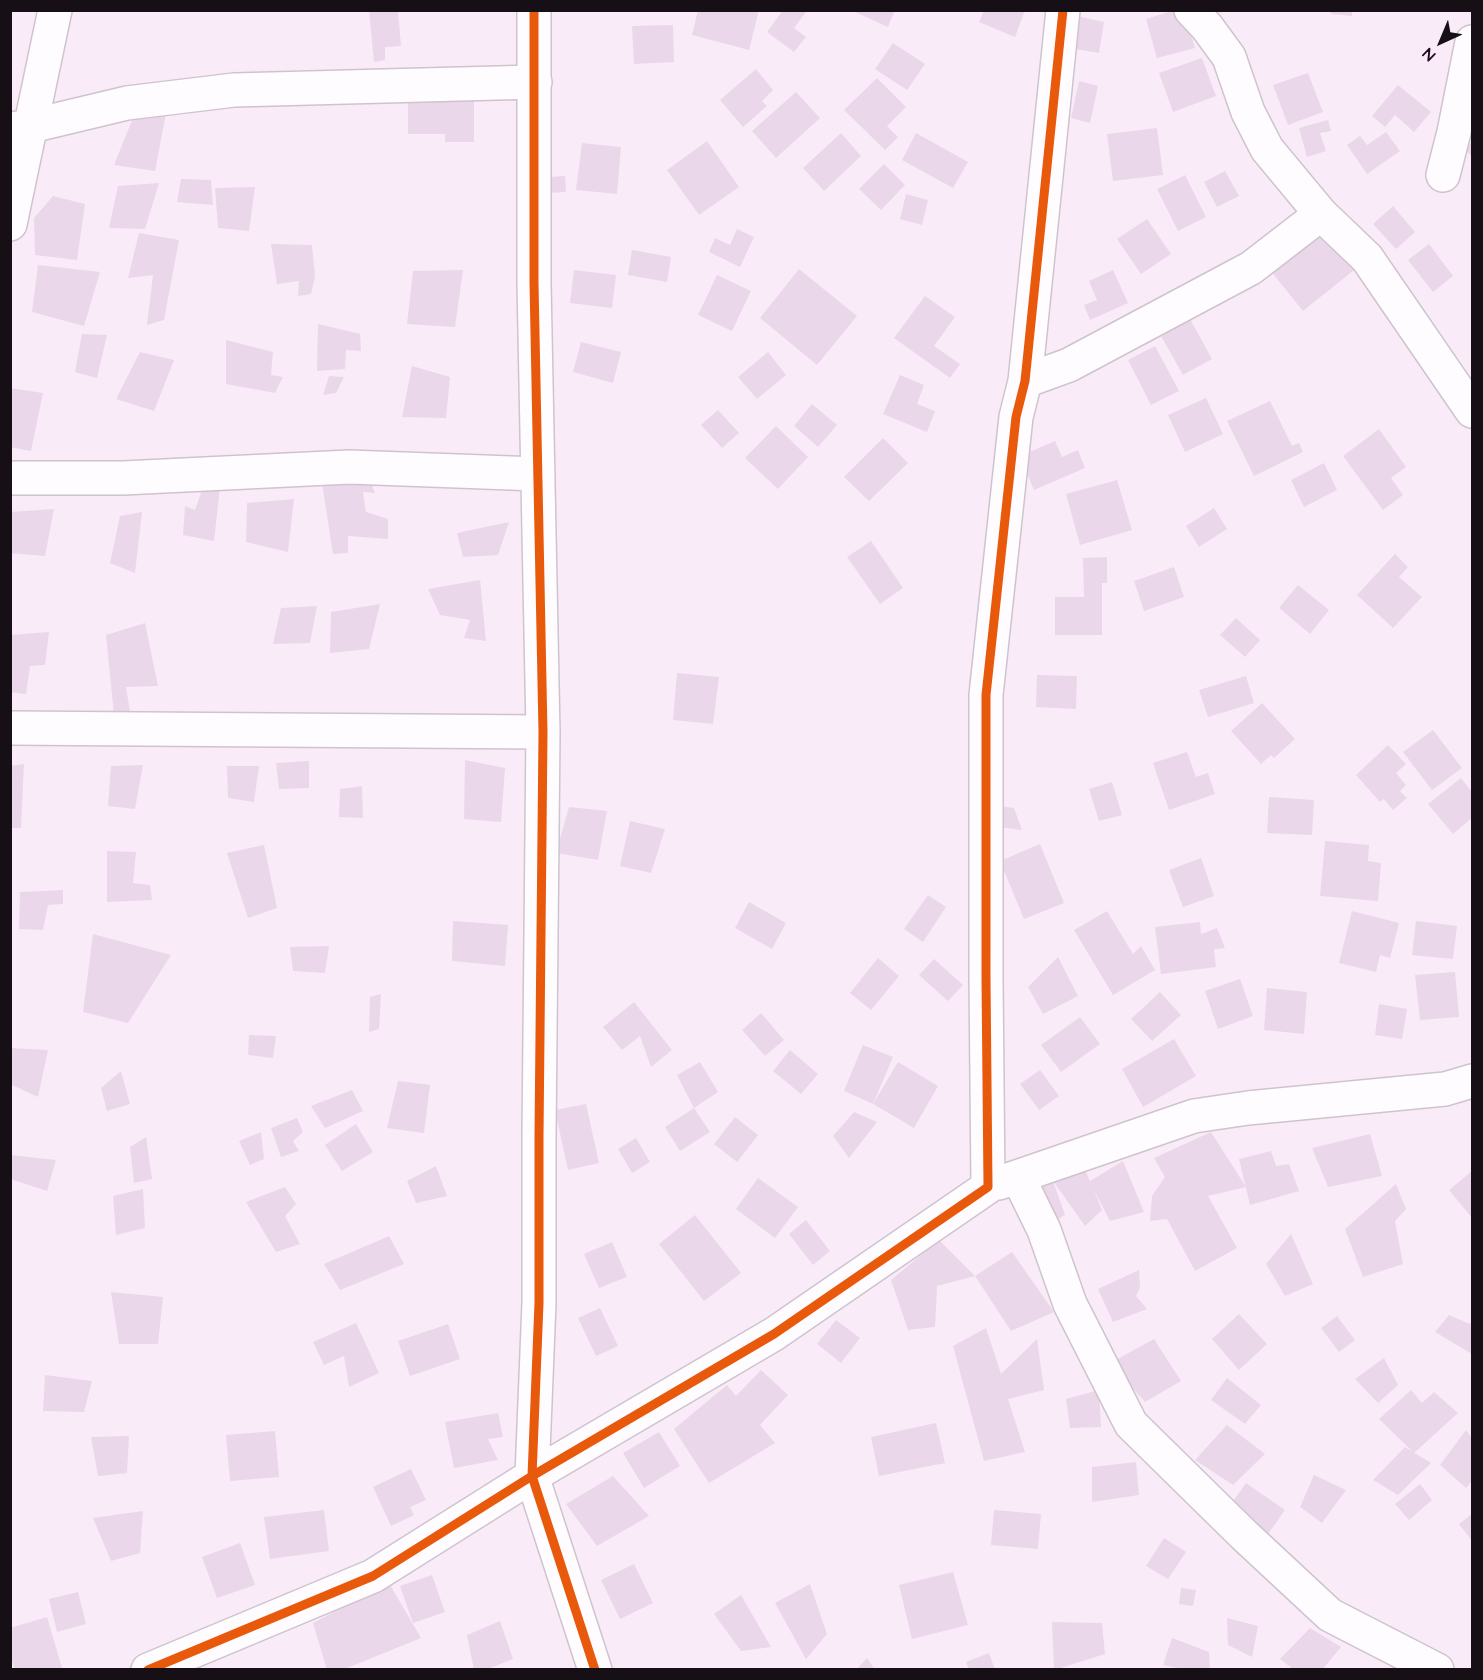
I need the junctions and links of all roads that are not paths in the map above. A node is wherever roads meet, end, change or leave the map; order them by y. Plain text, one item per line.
1 (55, 10) edge
2 (534, 10) edge
3 (1063, 10) edge
4 (1191, 10) edge
5 (1473, 42) edge
6 (535, 82) junction
7 (21, 128) edge
8 (1443, 175) dead end
9 (1321, 214) junction
10 (10, 224) edge
11 (1025, 381) junction
12 (1473, 411) edge
13 (538, 474) junction
14 (10, 478) edge
15 (10, 728) edge
16 (543, 732) junction
17 (1473, 1081) edge
18 (1003, 1182) junction
19 (532, 1476) junction
20 (148, 1670) edge
21 (595, 1670) edge
22 (1437, 1670) edge

1 - 7 street
2 - 6 street
3 - 11 street
4 - 9 street
5 - 8 street
6 - 7 street
6 - 13 street
7 - 10 street
9 - 11 street
9 - 12 street
11 - 18 street
13 - 14 street
13 - 16 street
15 - 16 street
16 - 19 street
17 - 18 street
18 - 19 street
18 - 22 street
19 - 20 street
19 - 21 street

